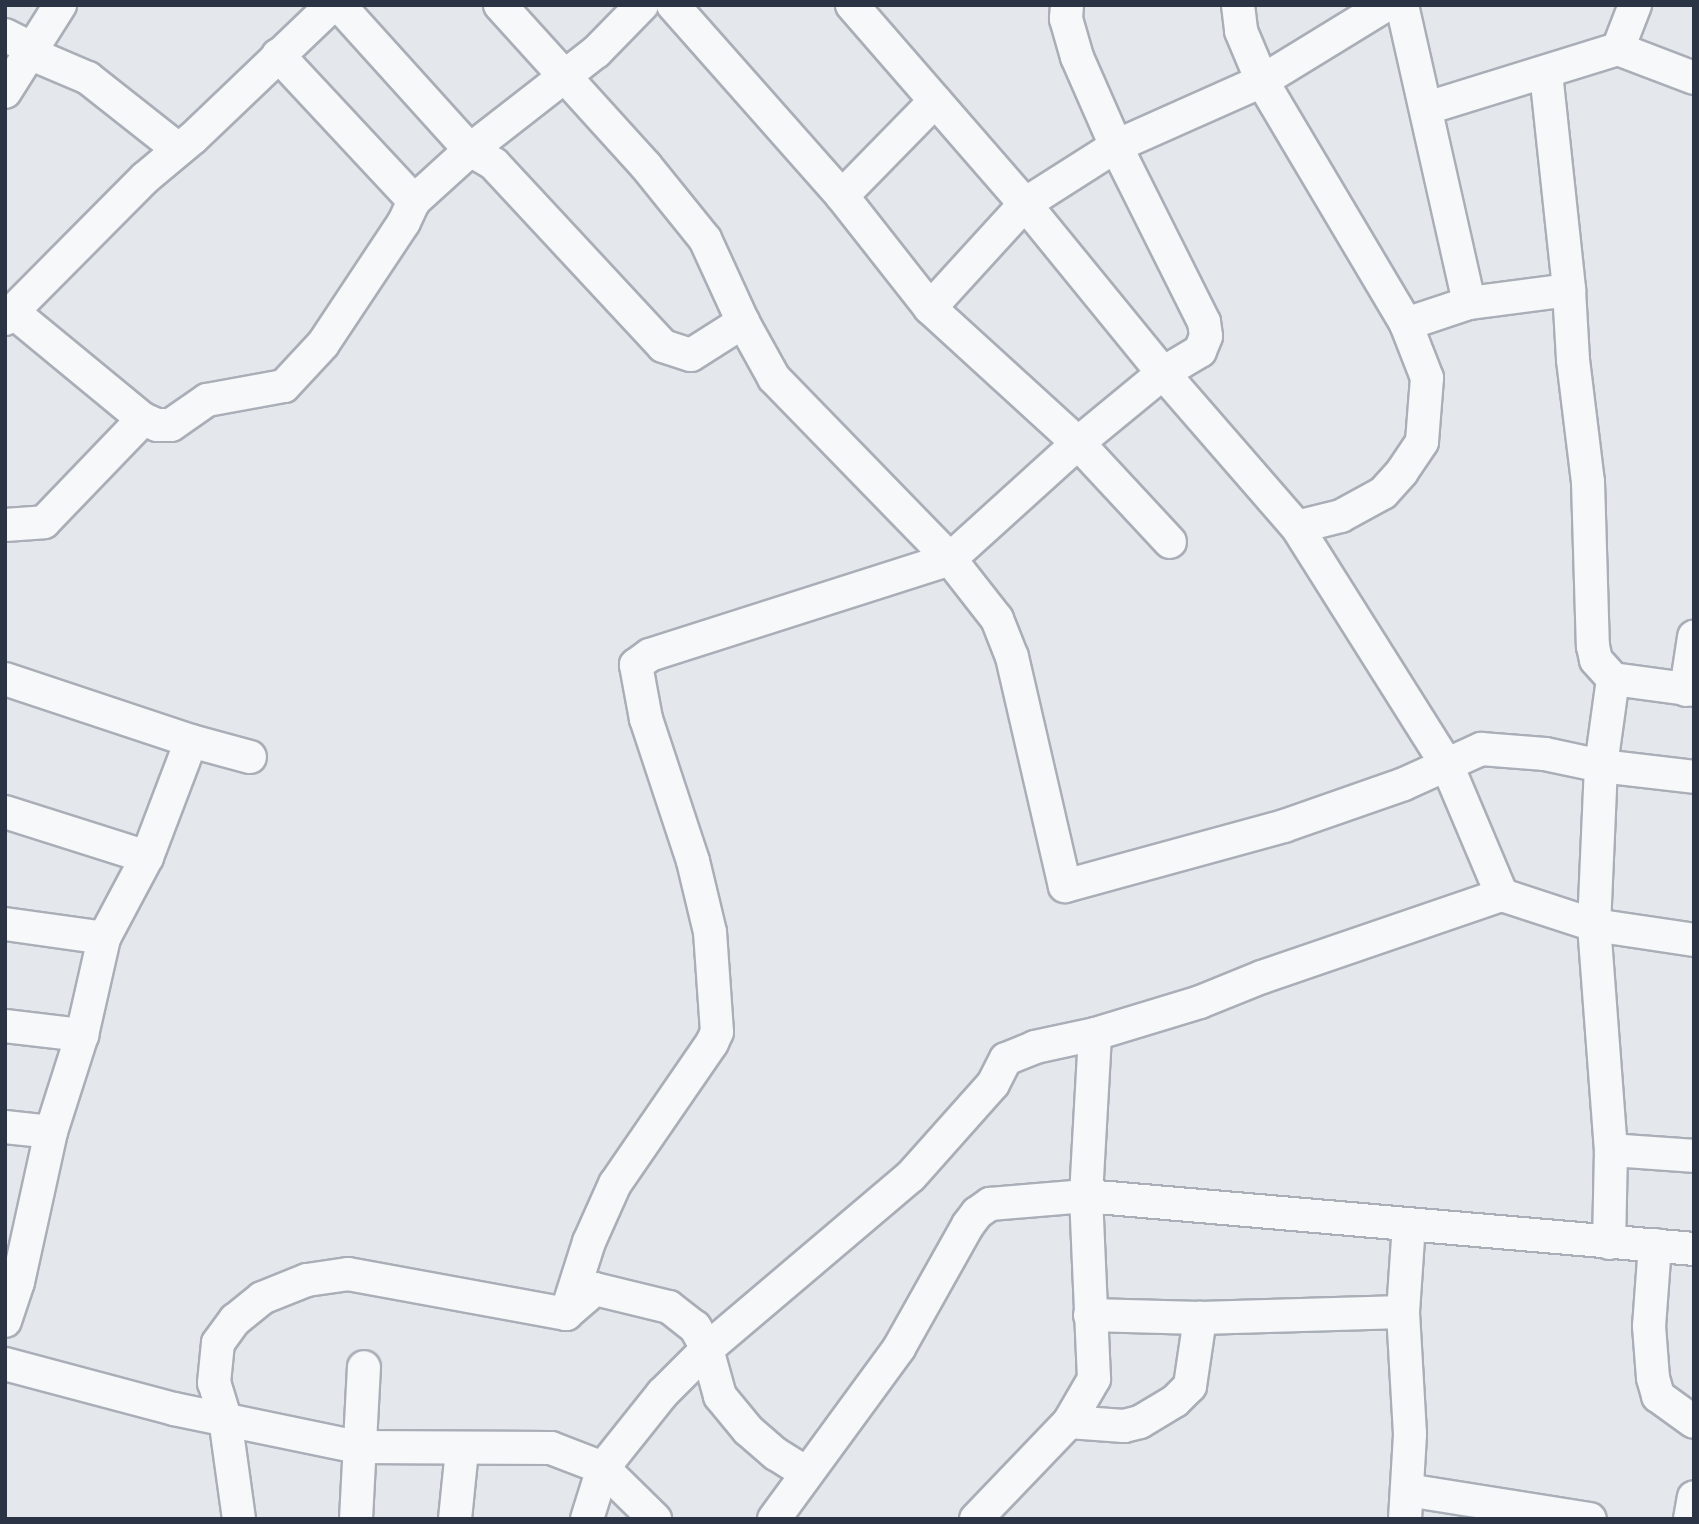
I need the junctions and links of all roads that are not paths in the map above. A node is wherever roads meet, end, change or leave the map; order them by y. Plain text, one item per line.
1 (60, 5) edge
2 (332, 5) edge
3 (339, 5) edge
4 (499, 5) edge
5 (642, 5) edge
6 (673, 5) edge
7 (852, 5) edge
8 (1067, 5) edge
9 (1238, 5) edge
10 (1386, 5) edge
11 (1402, 5) edge
12 (1635, 5) edge
13 (19, 42) edge
14 (1618, 49) junction
15 (278, 55) junction
16 (1546, 73) junction
17 (566, 75) junction
18 (1694, 78) edge
19 (1262, 81) junction
20 (5, 92) edge
21 (934, 101) junction
22 (1427, 108) junction
23 (1116, 146) junction
24 (178, 149) junction
25 (470, 150) junction
26 (842, 196) junction
27 (414, 201) junction
28 (1025, 204) junction
29 (1569, 290) junction
30 (1469, 303) junction
31 (930, 308) junction
32 (9, 315) edge
33 (743, 323) junction
34 (1406, 324) junction
35 (1163, 373) junction
36 (142, 419) junction
37 (1078, 443) junction
38 (5, 525) edge
39 (1297, 527) junction
40 (1170, 542) dead end
41 (950, 559) junction
42 (1694, 637) edge
43 (5, 679) edge
44 (1613, 679) junction
45 (1690, 690) edge
46 (191, 741) junction
47 (250, 757) dead end
48 (1447, 765) junction
49 (1601, 766) junction
50 (1694, 777) edge
51 (5, 812) edge
52 (147, 857) junction
53 (1502, 895) junction
54 (5, 924) edge
55 (1594, 925) junction
56 (104, 938) junction
57 (1694, 940) edge
58 (5, 1026) edge
59 (1095, 1034) junction
60 (82, 1035) junction
61 (5, 1127) edge
62 (51, 1132) junction
63 (1611, 1150) junction
64 (1694, 1156) edge
65 (1086, 1196) junction
66 (1409, 1224) junction
67 (1609, 1242) junction
68 (1655, 1245) junction
69 (1694, 1249) edge
70 (1403, 1312) junction
71 (566, 1314) junction
72 (1090, 1315) junction
73 (1200, 1318) junction
74 (5, 1321) edge
75 (707, 1349) junction
76 (5, 1364) edge
77 (364, 1367) dead end
78 (225, 1418) junction
79 (1694, 1422) edge
80 (1069, 1423) junction
81 (358, 1447) junction
82 (462, 1450) junction
83 (603, 1468) junction
84 (807, 1473) junction
85 (1694, 1497) edge
86 (1406, 1504) edge
87 (239, 1519) edge
88 (356, 1519) edge
89 (456, 1519) edge
90 (587, 1519) edge
91 (655, 1519) edge
92 (774, 1519) edge
93 (976, 1519) edge
94 (1590, 1519) edge
95 (1690, 1519) edge

1 - 13 street
2 - 15 street
3 - 25 street
4 - 17 street
5 - 17 street
6 - 26 street
7 - 21 street
8 - 23 street
9 - 19 street
10 - 19 street
11 - 22 street
12 - 14 street
13 - 20 street
13 - 24 street
14 - 16 street
14 - 18 street
15 - 24 street
15 - 27 street
16 - 22 street
16 - 29 street
17 - 25 street
17 - 33 street
19 - 23 street
19 - 34 street
21 - 26 street
21 - 28 street
22 - 30 street
23 - 28 street
23 - 35 street
24 - 32 street
25 - 27 street
25 - 33 street
26 - 31 street
27 - 36 street
28 - 31 street
28 - 35 street
29 - 30 street
29 - 44 street
30 - 34 street
31 - 37 street
32 - 36 street
33 - 41 street
34 - 39 street
35 - 37 street
35 - 39 street
36 - 38 street
37 - 40 street
37 - 41 street
39 - 48 street
41 - 48 street
41 - 71 street
42 - 45 street
43 - 46 street
44 - 45 street
44 - 49 street
46 - 47 street
46 - 52 street
48 - 49 street
48 - 53 street
49 - 50 street
49 - 55 street
51 - 52 street
52 - 56 street
53 - 55 street
53 - 59 street
54 - 56 street
55 - 57 street
55 - 63 street
56 - 60 street
58 - 60 street
59 - 65 street
59 - 75 street
60 - 62 street
61 - 62 street
62 - 74 street
63 - 64 street
63 - 67 street
65 - 66 street
65 - 72 street
65 - 84 street
66 - 67 street
66 - 70 street
67 - 68 street
68 - 69 street
68 - 79 street
70 - 73 street
70 - 86 street
71 - 75 street
71 - 78 street
72 - 73 street
72 - 80 street
73 - 80 street
75 - 83 street
75 - 84 street
76 - 78 street
77 - 81 street
78 - 81 street
78 - 87 street
80 - 93 street
81 - 82 street
81 - 88 street
82 - 83 street
82 - 89 street
83 - 90 street
83 - 91 street
84 - 92 street
85 - 95 street
86 - 94 street

